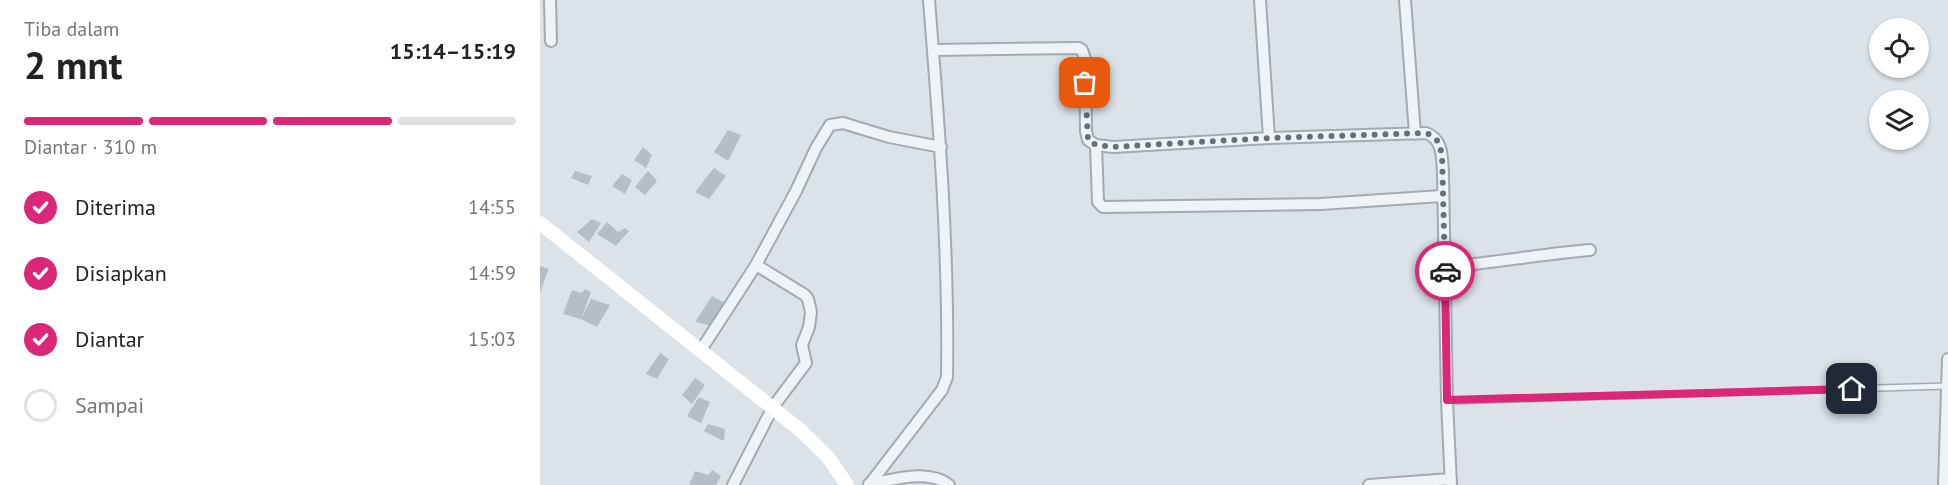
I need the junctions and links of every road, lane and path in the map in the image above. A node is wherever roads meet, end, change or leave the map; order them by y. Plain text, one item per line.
1 (550, 0) edge
2 (929, 0) edge
3 (1260, 0) edge
4 (1405, 0) edge
5 (551, 41) dead end
6 (933, 50) junction
7 (1415, 134) junction
8 (1269, 138) junction
9 (1096, 145) junction
10 (940, 147) junction
11 (1442, 196) junction
12 (540, 224) edge
13 (1590, 249) dead end
14 (756, 266) junction
15 (1445, 267) junction
16 (701, 350) junction
17 (1948, 359) edge
18 (1947, 386) edge
19 (1447, 400) junction
20 (772, 407) junction
21 (1451, 482) edge
22 (733, 485) edge
23 (847, 485) edge
24 (869, 485) edge
25 (949, 485) edge
26 (1369, 485) edge
27 (1944, 485) edge

1 - 5 street
2 - 6 street
3 - 8 street
4 - 7 street
6 - 9 street
6 - 10 street
7 - 8 street
7 - 11 street
8 - 9 street
9 - 11 street
10 - 14 street
10 - 24 street
11 - 15 street
12 - 16 main road
13 - 15 street
14 - 16 street
14 - 20 street
15 - 19 street
16 - 20 main road
17 - 18 street
18 - 19 lane
18 - 27 street
19 - 21 street
20 - 22 street
20 - 23 main road
21 - 26 street
24 - 25 street

